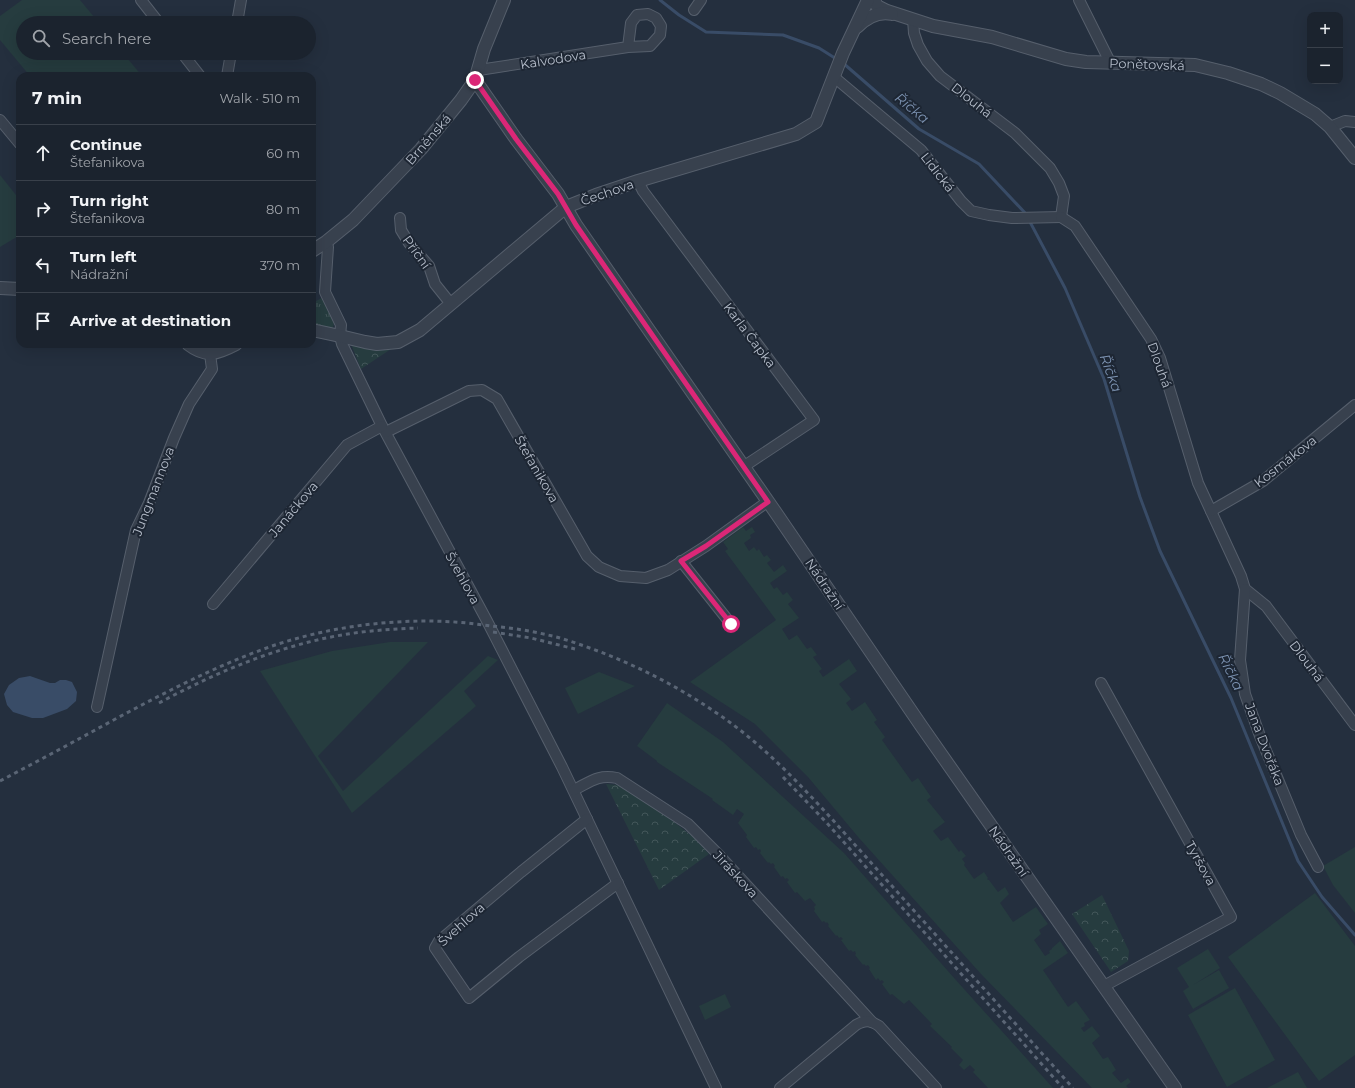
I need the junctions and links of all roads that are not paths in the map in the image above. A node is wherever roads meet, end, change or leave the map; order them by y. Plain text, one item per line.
1 (141, 0) edge
2 (241, 0) edge
3 (504, 0) edge
4 (701, 0) edge
5 (868, 0) edge
6 (874, 0) edge
7 (1079, 0) edge
8 (694, 10) dead end
9 (899, 15) junction
10 (154, 16) edge
11 (238, 16) edge
12 (913, 19) junction
13 (853, 31) junction
14 (628, 47) dead end
15 (187, 60) edge
16 (230, 60) edge
17 (1110, 62) junction
18 (197, 72) edge
19 (228, 72) edge
20 (835, 74) junction
21 (477, 75) junction
22 (0, 120) edge
23 (1355, 122) edge
24 (1330, 127) junction
25 (16, 139) edge
26 (1355, 158) edge
27 (638, 181) junction
28 (566, 207) junction
29 (1061, 216) junction
30 (400, 218) dead end
31 (326, 242) junction
32 (316, 248) edge
33 (0, 288) edge
34 (16, 289) edge
35 (451, 304) junction
36 (316, 331) edge
37 (340, 336) junction
38 (193, 348) edge
39 (229, 348) edge
40 (210, 354) junction
41 (1355, 405) edge
42 (384, 429) junction
43 (744, 467) junction
44 (768, 502) junction
45 (1211, 511) junction
46 (681, 561) junction
47 (1245, 589) junction
48 (213, 604) dead end
49 (731, 624) dead end
50 (1101, 683) dead end
51 (97, 707) dead end
52 (1355, 725) edge
53 (574, 790) junction
54 (588, 819) junction
55 (1318, 867) dead end
56 (618, 883) junction
57 (1104, 986) junction
58 (872, 1022) junction
59 (716, 1088) edge
60 (780, 1088) edge
61 (936, 1088) edge
62 (1176, 1088) edge

1 - 10 street
2 - 11 street
3 - 21 street, Brněnská
4 - 8 street
5 - 13 street, Čechova
6 - 9 street
7 - 17 street
9 - 12 street, Ponětovská
9 - 13 street
12 - 17 street, Ponětovská
12 - 29 street, Dlouhá
13 - 20 street, Čechova
14 - 21 street, Kalvodova
15 - 18 street
16 - 19 street
17 - 24 street, Ponětovská
20 - 27 street, Čechova
20 - 29 street, Lidická
21 - 28 street, Nádražní
21 - 31 street, Brněnská
22 - 25 street
23 - 24 street
24 - 26 street, Ponětovská
27 - 28 street, Čechova
27 - 43 street, Karla Čapka
28 - 35 street, Čechova
28 - 43 street, Nádražní
29 - 45 street, Dlouhá
30 - 35 street, Příční
31 - 32 street, Brněnská
31 - 37 street
33 - 34 street
35 - 37 street, Čechova
36 - 37 street, Čechova
37 - 42 street, Švehlova
38 - 40 street
39 - 40 street
40 - 51 street, Jungmannova
41 - 45 street, Kosmákova
42 - 46 street, Štefanikova
42 - 48 street, Janáčkova
42 - 53 street, Švehlova
43 - 44 street, Nádražní
44 - 46 street, Štefanikova
44 - 57 street, Nádražní
45 - 47 street, Dlouhá
46 - 49 street
47 - 52 street, Dlouhá
47 - 55 street, Jana Dvořáka
50 - 57 street, Tyršova
53 - 54 street, Švehlova
53 - 58 street, Jiráskova
54 - 56 street, Švehlova
54 - 56 street, Švehlova
56 - 59 street, Švehlova
57 - 62 street, Nádražní
58 - 60 street
58 - 61 street, Jiráskova

